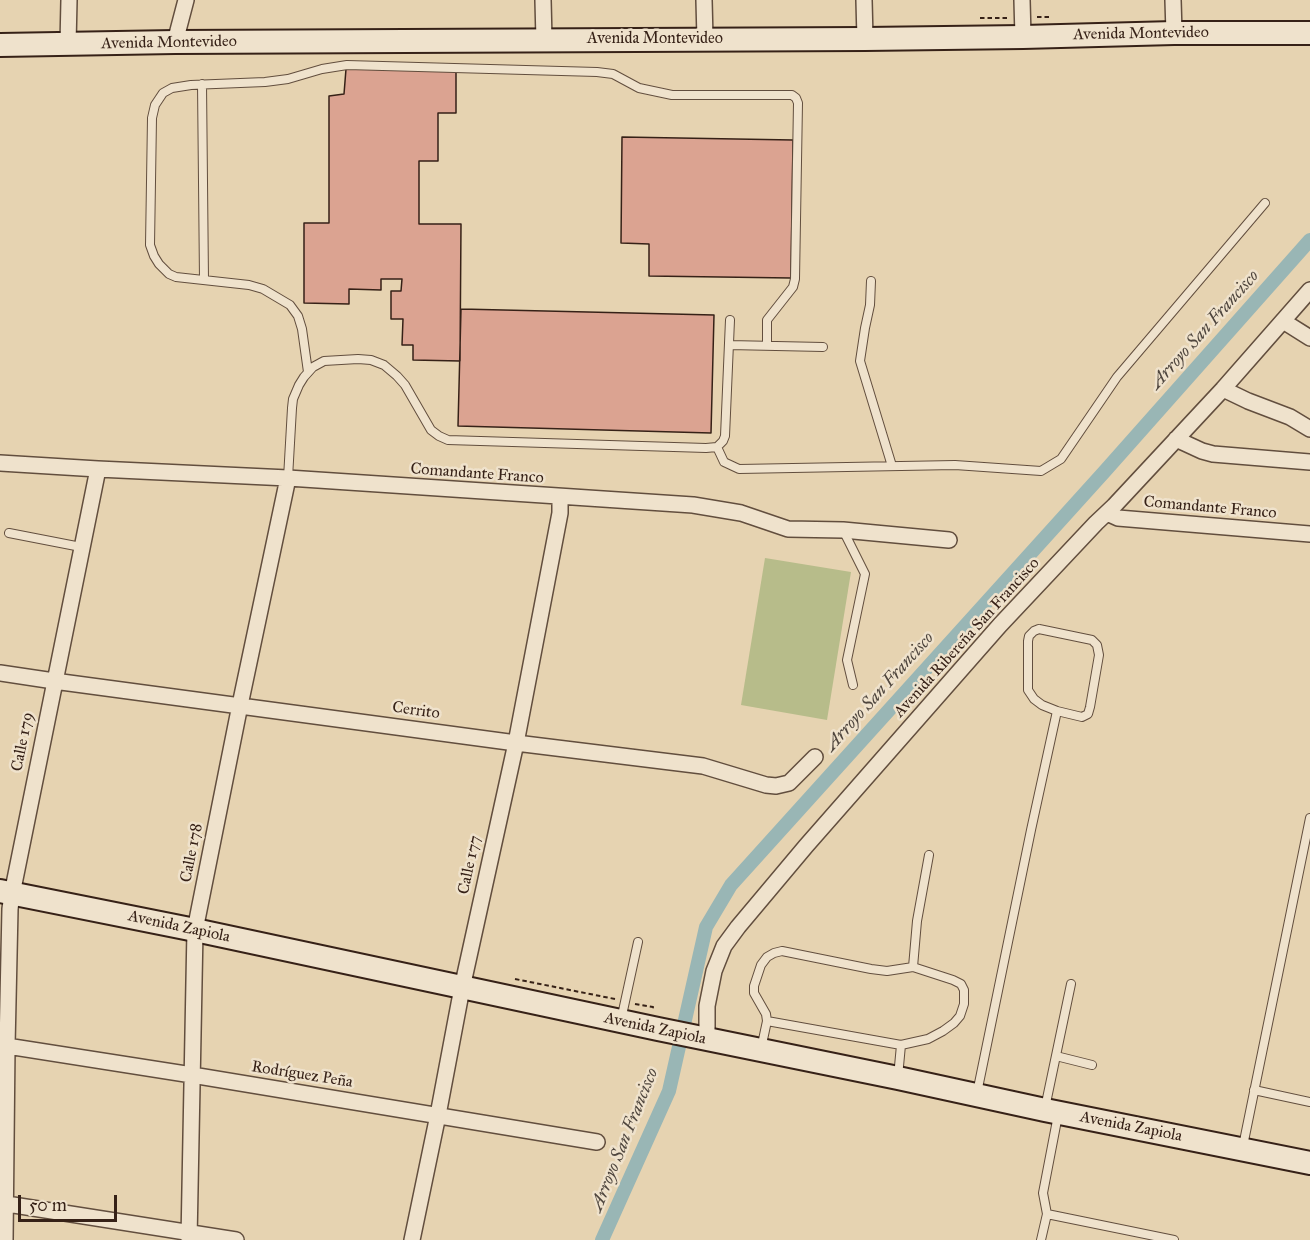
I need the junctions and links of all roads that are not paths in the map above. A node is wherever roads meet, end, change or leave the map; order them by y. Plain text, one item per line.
1 (69, 0) edge
2 (186, 0) edge
3 (543, 0) edge
4 (704, 0) edge
5 (864, 0) edge
6 (1022, 0) edge
7 (1173, 0) edge
8 (1174, 33) junction
9 (1310, 33) edge
10 (1023, 37) junction
11 (705, 39) junction
12 (865, 39) junction
13 (544, 40) junction
14 (176, 42) junction
15 (68, 44) junction
16 (0, 45) edge
17 (202, 84) junction
18 (1265, 203) dead end
19 (204, 280) junction
20 (871, 281) dead end
21 (1310, 290) edge
22 (730, 320) dead end
23 (1283, 321) junction
24 (1310, 338) edge
25 (729, 345) junction
26 (767, 346) junction
27 (823, 347) dead end
28 (308, 372) junction
29 (1223, 389) junction
30 (1310, 429) edge
31 (1176, 439) junction
32 (717, 447) junction
33 (1310, 462) edge
34 (0, 463) edge
35 (891, 466) junction
36 (98, 469) junction
37 (288, 478) junction
38 (560, 497) junction
39 (1107, 513) junction
40 (843, 530) junction
41 (9, 532) dead end
42 (1310, 534) edge
43 (949, 540) dead end
44 (81, 547) junction
45 (0, 673) edge
46 (54, 681) junction
47 (853, 685) dead end
48 (240, 705) junction
49 (1057, 711) junction
50 (516, 743) junction
51 (815, 757) dead end
52 (1310, 818) edge
53 (928, 855) dead end
54 (6, 892) edge
55 (195, 930) junction
56 (638, 942) dead end
57 (913, 967) junction
58 (1071, 984) dead end
59 (462, 988) junction
60 (620, 1021) junction
61 (767, 1021) junction
62 (699, 1038) junction
63 (3, 1045) edge
64 (901, 1045) junction
65 (760, 1051) junction
66 (1056, 1056) junction
67 (1092, 1065) dead end
68 (192, 1075) junction
69 (898, 1078) junction
70 (1254, 1090) junction
71 (976, 1095) junction
72 (1310, 1102) edge
73 (1052, 1111) junction
74 (438, 1115) junction
75 (597, 1142) dead end
76 (1242, 1149) junction
77 (1310, 1163) edge
78 (3, 1203) edge
79 (1047, 1214) junction
80 (189, 1236) edge
81 (5, 1240) edge
82 (236, 1240) edge
83 (412, 1240) edge
84 (1041, 1240) edge
85 (1174, 1240) edge

1 - 15 street
2 - 14 street
3 - 13 street
4 - 11 street
5 - 12 street
6 - 10 street
7 - 8 street
8 - 9 street, Avenida Montevideo
8 - 10 street, Avenida Montevideo
10 - 12 street, Avenida Montevideo
11 - 12 street, Avenida Montevideo
11 - 13 street, Avenida Montevideo
13 - 14 street, Avenida Montevideo
14 - 15 street, Avenida Montevideo
15 - 16 street, Avenida Montevideo
17 - 19 lane
17 - 19 lane
17 - 26 lane
18 - 35 lane
19 - 28 lane
20 - 35 lane
21 - 23 street, Avenida Ribereña San Francisco
22 - 25 lane
23 - 24 street
23 - 29 street, Avenida Ribereña San Francisco
25 - 26 lane
25 - 32 lane
26 - 27 lane
28 - 32 lane
28 - 37 lane
29 - 30 street
29 - 31 street, Avenida Ribereña San Francisco
31 - 33 street
31 - 39 street, Avenida Ribereña San Francisco
32 - 35 lane
34 - 36 street, Comandante Franco
36 - 37 street, Comandante Franco
36 - 44 street, Calle 179
37 - 38 street, Comandante Franco
37 - 48 street, Calle 178
38 - 40 street, Comandante Franco
38 - 50 street, Calle 177
39 - 42 street, Comandante Franco
39 - 62 street, Avenida Ribereña San Francisco
40 - 43 street, Comandante Franco
40 - 47 lane
41 - 44 lane
44 - 46 street, Calle 179
45 - 46 street, Cerrito
46 - 48 street, Cerrito
46 - 54 street, Calle 179
48 - 50 street, Cerrito
48 - 55 street, Calle 178
49 - 49 lane
49 - 71 lane
50 - 51 street, Cerrito
50 - 59 street, Calle 177
52 - 70 lane
53 - 57 lane
54 - 55 street, Avenida Zapiola
54 - 63 street, Calle 179
55 - 59 street, Avenida Zapiola
55 - 68 street, Calle 178
56 - 60 lane
57 - 61 lane
57 - 64 lane
58 - 66 lane
59 - 60 street, Avenida Zapiola
59 - 74 street, Calle 177
60 - 62 street, Avenida Zapiola
61 - 64 lane
61 - 65 lane
62 - 65 street, Avenida Zapiola
63 - 68 street, Rodríguez Peña
63 - 78 street, Calle 179
64 - 69 lane
65 - 69 street, Avenida Zapiola
66 - 67 lane
66 - 73 lane
68 - 74 street, Rodríguez Peña
68 - 80 street, Calle 178
69 - 71 street, Avenida Zapiola
70 - 72 lane
70 - 76 lane
71 - 73 street, Avenida Zapiola
73 - 76 street, Avenida Zapiola
73 - 79 lane
74 - 75 street, Rodríguez Peña
74 - 83 street, Calle 177
76 - 77 street, Avenida Zapiola
78 - 80 street
78 - 81 street, Calle 179
79 - 84 lane
79 - 85 lane
80 - 82 street

